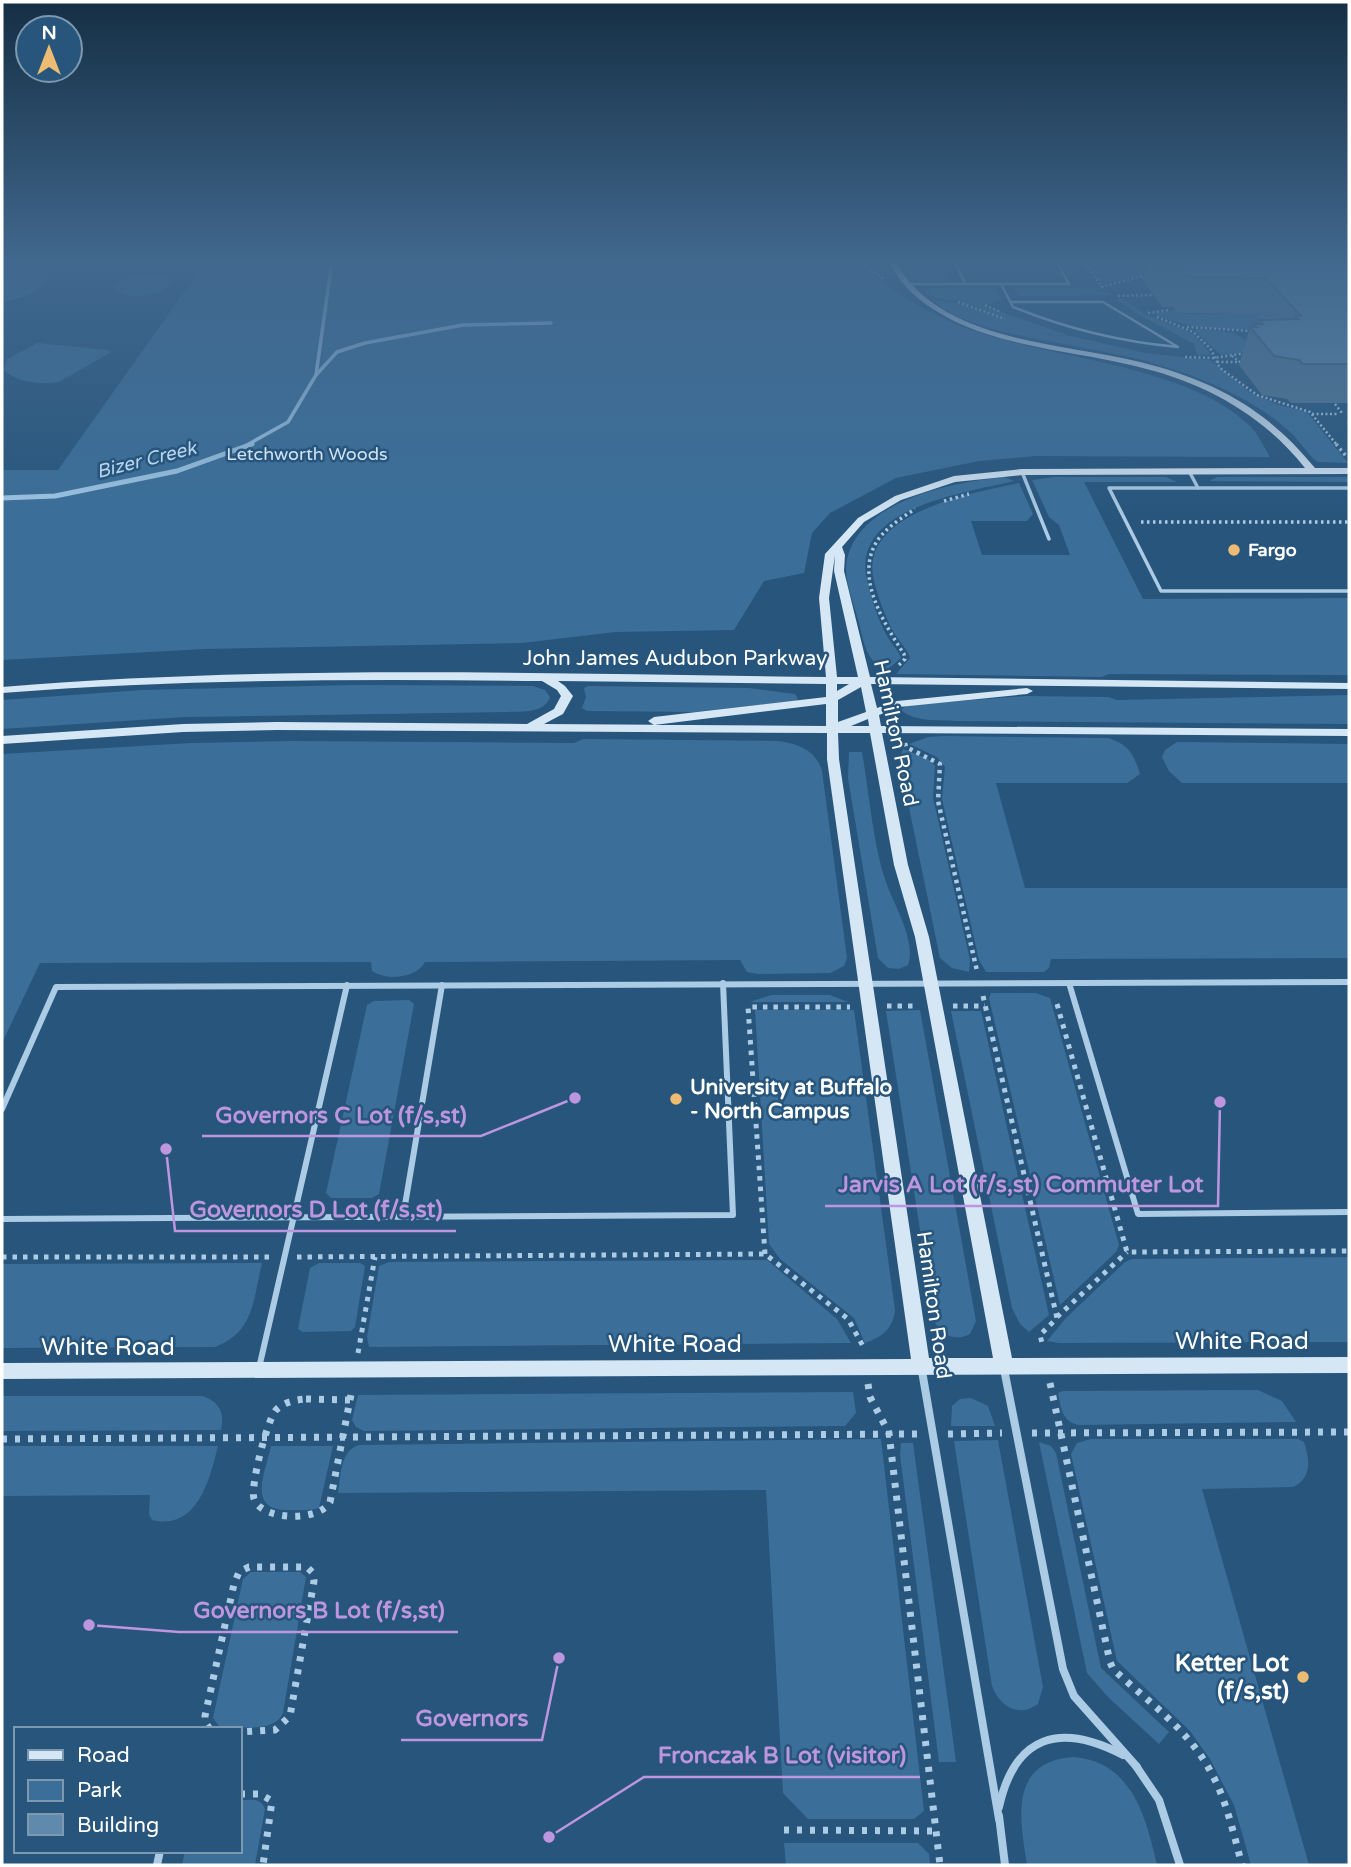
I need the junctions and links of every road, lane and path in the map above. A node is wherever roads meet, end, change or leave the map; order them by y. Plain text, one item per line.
1 (1069, 348) edge
2 (1208, 348) edge
3 (1253, 352) edge
4 (1180, 354) dead end
5 (1240, 354) junction
6 (1231, 355) junction
7 (1249, 356) dead end
8 (1214, 358) junction
9 (1216, 362) junction
10 (1311, 414) junction
11 (1349, 414) edge
12 (1349, 460) edge
13 (1189, 471) junction
14 (1311, 471) junction
15 (1349, 471) edge
16 (1022, 472) junction
17 (1198, 488) junction
18 (1349, 488) edge
19 (977, 492) dead end
20 (942, 501) dead end
21 (923, 507) dead end
22 (1137, 522) dead end
23 (1349, 522) edge
24 (1049, 539) dead end
25 (838, 548) junction
26 (1349, 591) edge
27 (542, 677) junction
28 (830, 679) junction
29 (864, 680) junction
30 (893, 681) junction
31 (1109, 684) junction
32 (1349, 686) edge
33 (2, 690) edge
34 (830, 700) junction
35 (872, 711) junction
36 (489, 727) junction
37 (594, 728) junction
38 (831, 729) junction
39 (875, 729) junction
40 (902, 729) junction
41 (1349, 733) edge
42 (2, 740) edge
43 (866, 982) junction
44 (1349, 982) edge
45 (723, 983) junction
46 (1069, 983) junction
47 (931, 984) junction
48 (980, 984) junction
49 (347, 985) junction
50 (442, 985) junction
51 (1057, 1004) dead end
52 (748, 1007) dead end
53 (2, 1109) edge
54 (1349, 1212) edge
55 (403, 1217) junction
56 (294, 1218) junction
57 (2, 1220) edge
58 (1349, 1251) edge
59 (1127, 1252) junction
60 (765, 1254) junction
61 (2, 1257) edge
62 (285, 1257) junction
63 (1057, 1318) junction
64 (1349, 1365) edge
65 (1004, 1366) junction
66 (1046, 1366) junction
67 (866, 1367) junction
68 (921, 1367) junction
69 (2, 1371) edge
70 (259, 1371) junction
71 (349, 1400) dead end
72 (1349, 1432) edge
73 (889, 1433) junction
74 (1017, 1433) junction
75 (1059, 1433) junction
76 (933, 1435) junction
77 (265, 1438) junction
78 (342, 1438) junction
79 (2, 1439) edge
80 (208, 1727) edge
81 (242, 1732) edge
82 (1137, 1767) junction
83 (242, 1794) edge
84 (999, 1819) junction
85 (784, 1830) dead end
86 (936, 1831) junction
87 (264, 1865) edge
88 (940, 1865) edge
89 (1006, 1865) edge
90 (1180, 1865) edge
91 (1242, 1865) edge

1 - 14 street
2 - 8 path
3 - 5 path
4 - 8 path
5 - 6 path
5 - 7 path
6 - 8 path
6 - 9 path
8 - 9 path
9 - 10 path
10 - 11 path
10 - 12 path
13 - 14 street, Hamilton Road
13 - 16 street, Hamilton Road
13 - 17 lane
14 - 15 street, Hamilton Road
16 - 24 lane
16 - 25 street, Hamilton Road
17 - 18 lane
17 - 26 lane
19 - 20 path
21 - 30 path
22 - 23 path
25 - 28 street, Hamilton Road
25 - 29 street, Hamilton Road
27 - 28 street, John James Audubon Parkway
27 - 33 street, John James Audubon Parkway
27 - 36 street
28 - 29 street, John James Audubon Parkway
28 - 34 street, Hamilton Road
29 - 30 street, John James Audubon Parkway
29 - 34 street
29 - 35 street, Hamilton Road
30 - 31 street, John James Audubon Parkway
31 - 32 street, John James Audubon Parkway
31 - 35 street
34 - 37 street
34 - 38 street, Hamilton Road
35 - 38 street
35 - 39 street, Hamilton Road
36 - 37 street
36 - 42 street
37 - 38 street
38 - 39 street
38 - 43 street, Hamilton Road
39 - 40 street
39 - 47 street, Hamilton Road
40 - 41 street
40 - 48 path
43 - 45 lane
43 - 47 lane
43 - 68 street, Hamilton Road
44 - 46 lane
45 - 50 lane
45 - 55 lane
46 - 48 lane
46 - 54 lane
47 - 48 lane
47 - 65 street, Hamilton Road
48 - 63 path
49 - 50 lane
49 - 53 lane
49 - 56 lane
50 - 55 lane
51 - 59 path
52 - 60 path
55 - 56 lane
56 - 57 lane
56 - 62 lane
58 - 59 path
59 - 63 path
60 - 62 path
60 - 67 path
61 - 62 path
62 - 70 lane
63 - 66 path
64 - 66 street, White Road
65 - 66 street, White Road
65 - 68 street, White Road
65 - 74 lane, Hamilton Road
66 - 75 path
67 - 68 street, White Road
67 - 70 street, White Road
67 - 73 path
68 - 76 lane, Hamilton Road
69 - 70 street, White Road
71 - 77 path
72 - 75 path
73 - 76 path
73 - 78 path
73 - 86 path
74 - 75 path
74 - 76 path
74 - 82 lane, Hamilton Road
75 - 91 path
76 - 84 lane, Hamilton Road
77 - 78 path
77 - 78 path
77 - 79 path
80 - 81 path
82 - 84 lane
82 - 90 lane
83 - 87 path
84 - 89 lane, Hamilton Road
85 - 86 path
86 - 88 path

